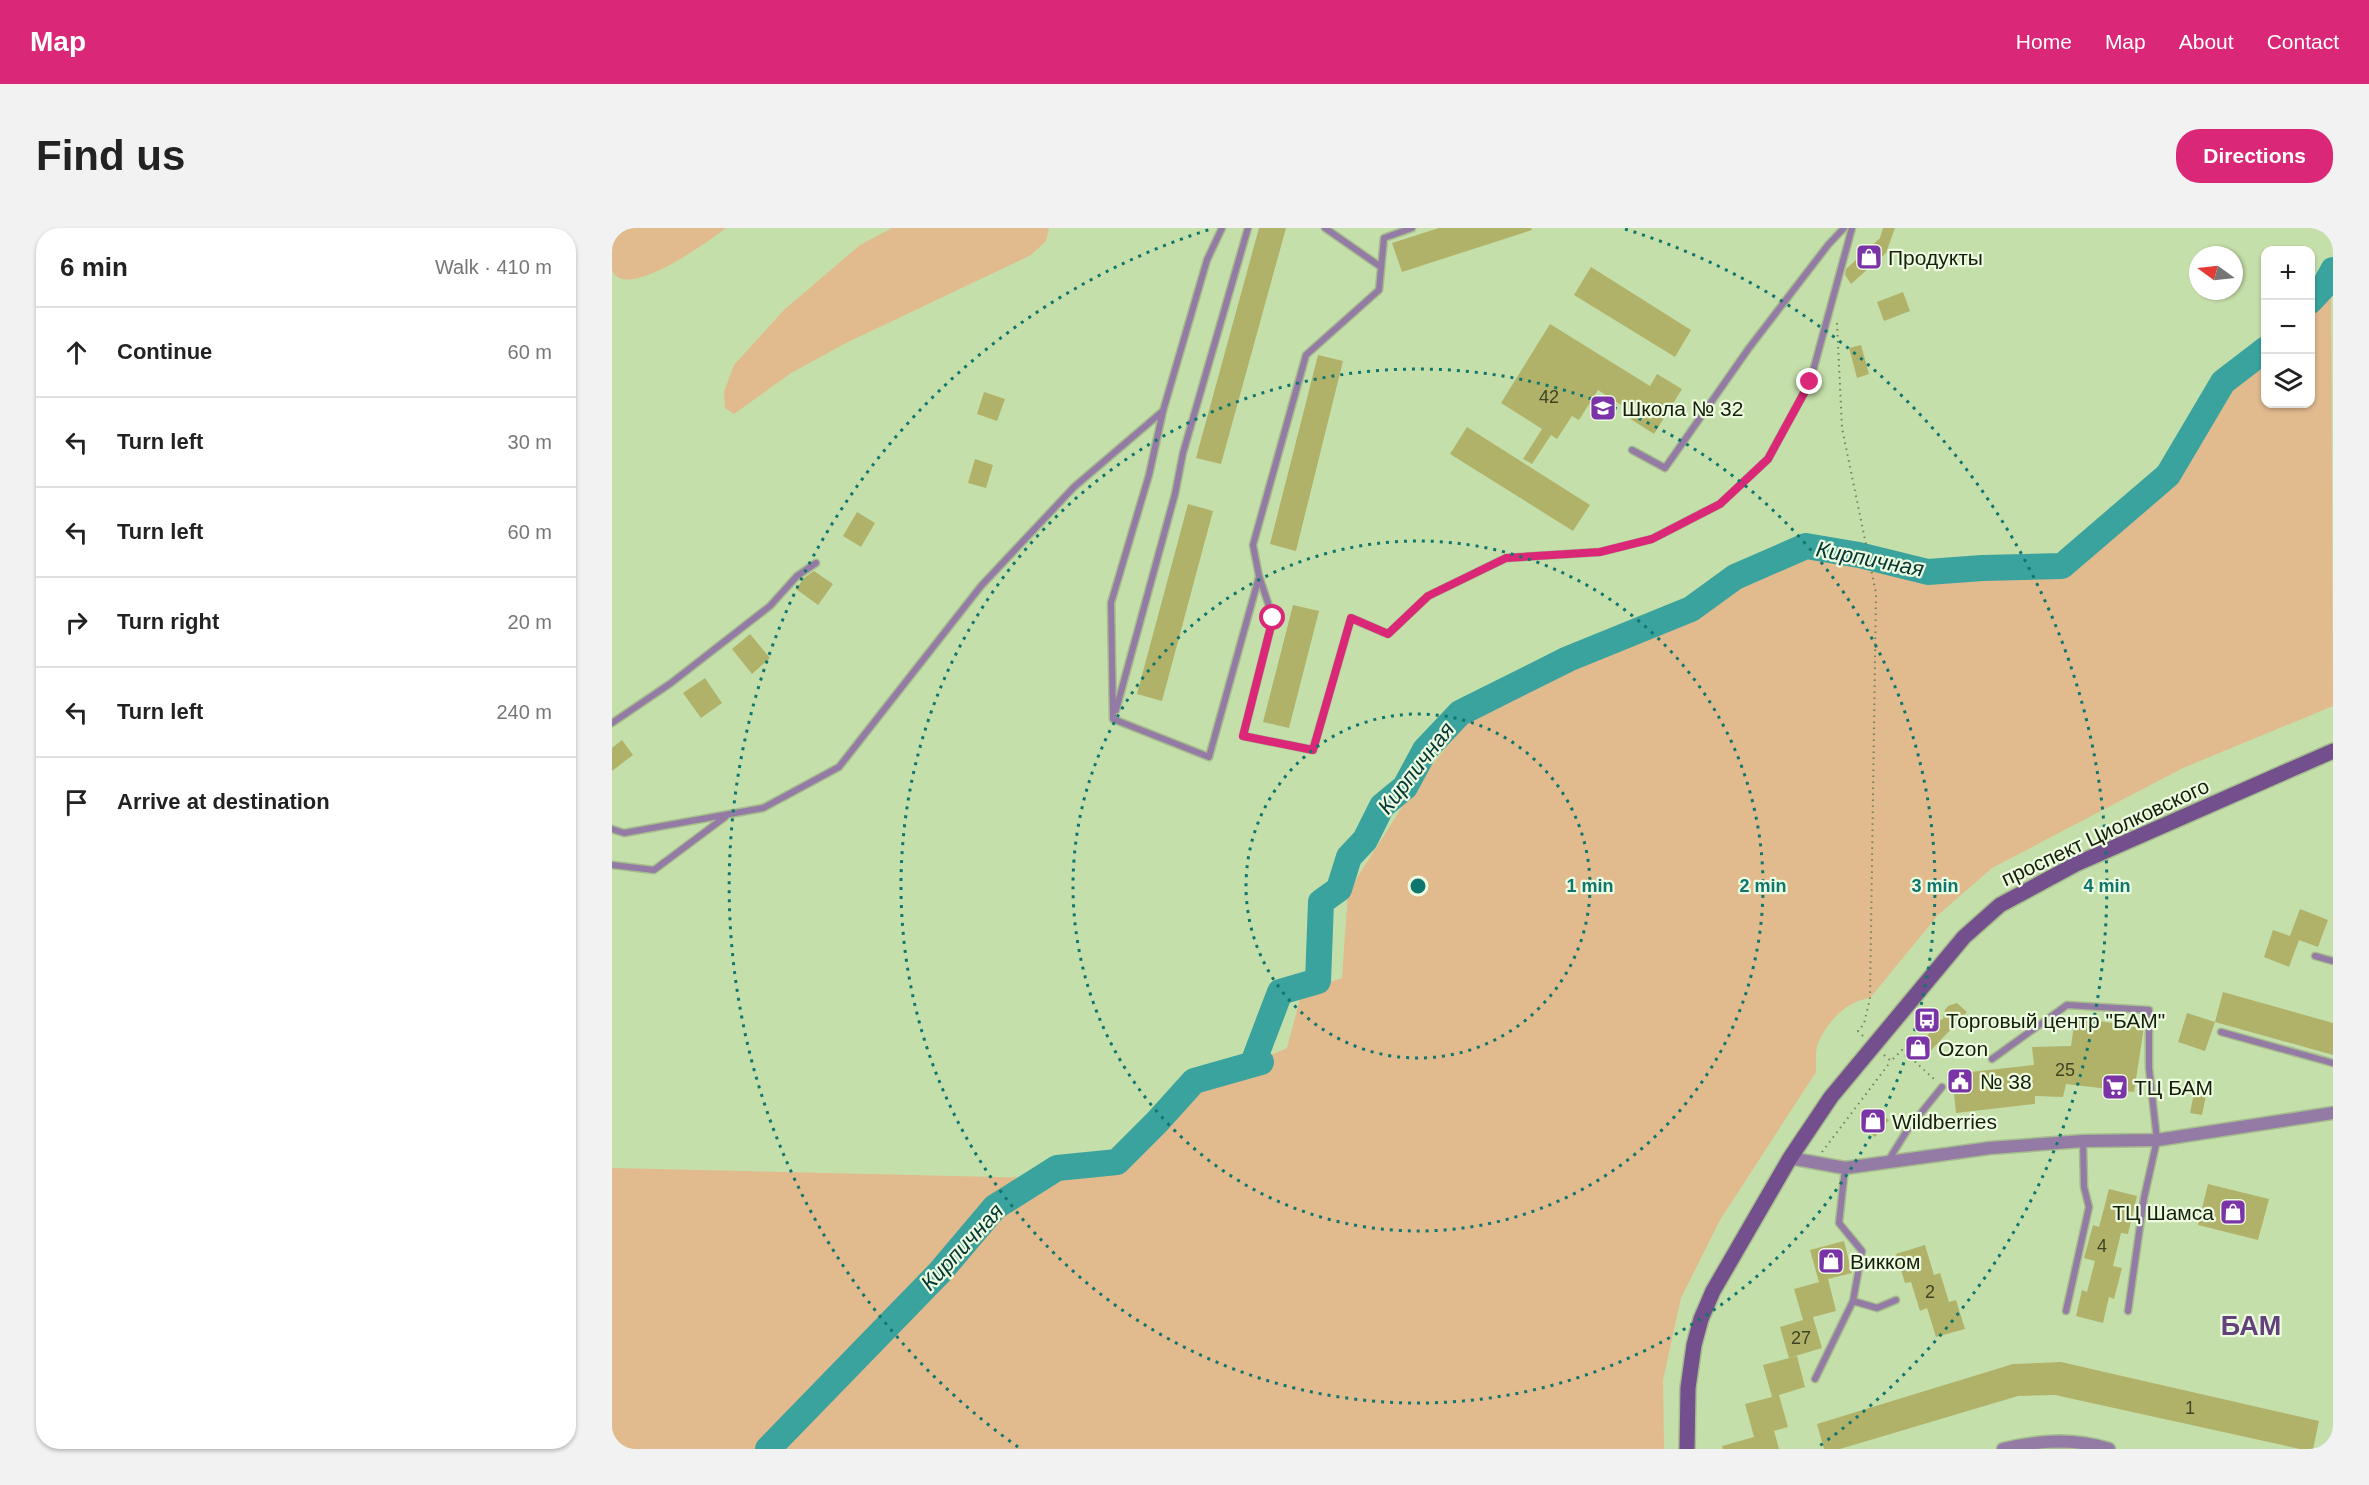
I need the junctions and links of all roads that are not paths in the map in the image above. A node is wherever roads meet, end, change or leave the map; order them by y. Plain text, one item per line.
1 (1222, 228) edge
2 (1248, 228) edge
3 (1325, 228) edge
4 (1412, 228) edge
5 (1844, 228) edge
6 (1852, 228) edge
7 (1381, 267) junction
8 (1163, 411) junction
9 (1632, 450) dead end
10 (816, 562) dead end
11 (1259, 576) junction
12 (1113, 719) junction
13 (612, 723) edge
14 (2333, 751) edge
15 (728, 814) junction
16 (612, 830) edge
17 (612, 865) edge
18 (2314, 956) dead end
19 (2333, 961) edge
20 (2221, 1032) dead end
21 (1992, 1059) dead end
22 (2333, 1063) edge
23 (1942, 1087) road end
24 (2333, 1113) edge
25 (2157, 1140) junction
26 (2083, 1141) junction
27 (1790, 1158) junction
28 (1887, 1162) junction
29 (1845, 1168) junction
30 (1896, 1300) dead end
31 (1853, 1301) junction
32 (2066, 1311) dead end
33 (2128, 1311) dead end
34 (1815, 1379) dead end
35 (1687, 1449) edge
36 (2003, 1449) edge
37 (2109, 1449) edge

1 - 8 lane
2 - 12 lane
3 - 7 lane
4 - 7 lane
5 - 9 lane
6 - 11 lane
7 - 11 lane
8 - 12 lane
8 - 15 lane
10 - 13 lane
11 - 12 lane
14 - 27 main road, проспект Циолковского
15 - 16 lane
15 - 17 lane
18 - 19 lane
20 - 22 lane
21 - 25 lane
23 - 28 lane
24 - 25 street
25 - 26 street
25 - 33 lane
26 - 28 street
26 - 32 lane
27 - 29 street
27 - 35 main road, проспект Циолковского
28 - 29 street
29 - 31 lane
30 - 31 lane
31 - 34 lane
36 - 37 street

